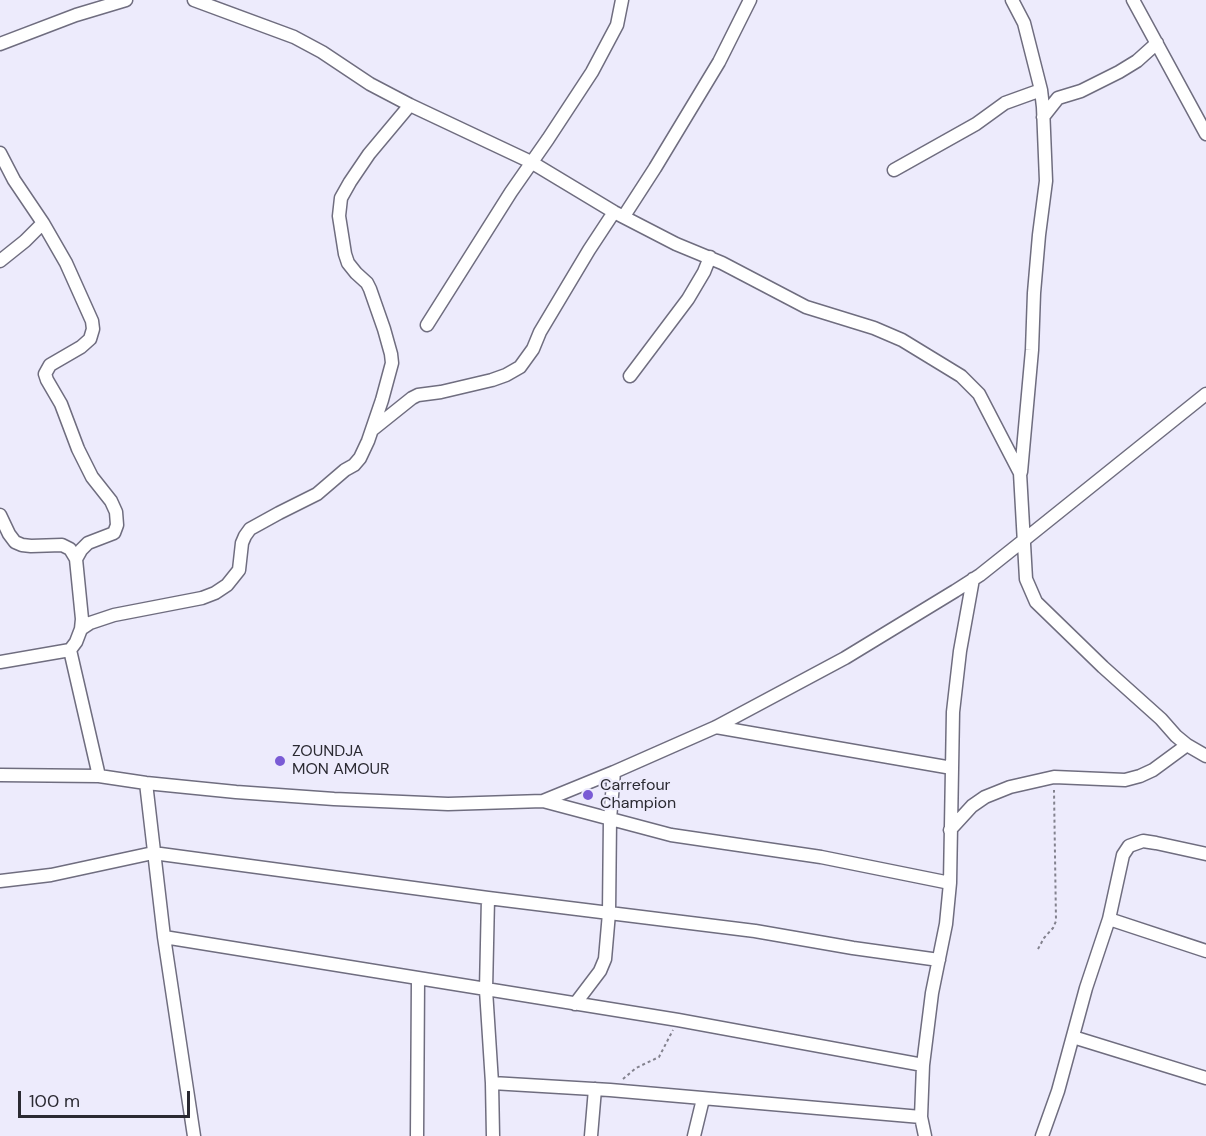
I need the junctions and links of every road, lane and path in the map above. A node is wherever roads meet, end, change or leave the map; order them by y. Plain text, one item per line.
1 (98, 0) edge
2 (126, 0) edge
3 (194, 0) edge
4 (622, 0) edge
5 (750, 0) edge
6 (1012, 0) edge
7 (1134, 0) edge
8 (112, 4) junction
9 (1157, 43) junction
10 (0, 44) edge
11 (1041, 90) junction
12 (410, 105) junction
13 (1043, 117) junction
14 (1206, 134) edge
15 (0, 153) edge
16 (531, 162) junction
17 (894, 170) dead end
18 (619, 214) junction
19 (43, 223) junction
20 (710, 257) junction
21 (0, 261) edge
22 (427, 324) dead end
23 (630, 376) dead end
24 (1206, 394) edge
25 (371, 431) junction
26 (1020, 474) junction
27 (0, 515) edge
28 (1024, 540) junction
29 (76, 559) junction
30 (973, 579) junction
31 (81, 629) junction
32 (70, 650) junction
33 (0, 662) edge
34 (716, 727) junction
35 (1187, 745) junction
36 (1206, 756) edge
37 (952, 768) junction
38 (614, 772) junction
39 (0, 775) edge
40 (99, 776) junction
41 (1054, 777) junction
42 (146, 783) junction
43 (543, 801) junction
44 (610, 819) junction
45 (950, 830) junction
46 (153, 853) junction
47 (1206, 854) edge
48 (0, 881) edge
49 (950, 883) junction
50 (488, 898) junction
51 (609, 913) junction
52 (1109, 919) junction
53 (164, 938) junction
54 (1038, 949) dead end
55 (1206, 951) edge
56 (939, 960) junction
57 (418, 979) junction
58 (486, 990) junction
59 (575, 1004) junction
60 (678, 1020) junction
61 (1074, 1037) junction
62 (923, 1065) junction
63 (1206, 1078) edge
64 (492, 1083) junction
65 (595, 1089) junction
66 (610, 1090) junction
67 (704, 1098) junction
68 (921, 1118) junction
69 (194, 1136) edge
70 (417, 1136) edge
71 (493, 1136) edge
72 (591, 1136) edge
73 (694, 1136) edge
74 (925, 1136) edge
75 (1042, 1136) edge

1 - 8 street
2 - 8 street
3 - 12 street
4 - 16 street
5 - 18 street
6 - 11 street
7 - 9 street
8 - 10 street
9 - 13 street
9 - 14 street
11 - 13 street
11 - 17 street
12 - 16 street
12 - 25 street
13 - 26 street
15 - 19 street
16 - 18 street
16 - 22 street
18 - 20 street
18 - 25 street
19 - 21 street
19 - 29 street
20 - 23 street
20 - 26 street
24 - 28 street
25 - 31 street
26 - 28 street
27 - 29 street
28 - 30 street
28 - 35 street
29 - 31 street
30 - 34 street
30 - 37 street
31 - 32 street
32 - 33 street
32 - 40 street
34 - 37 street
34 - 38 street
35 - 36 street
35 - 41 street
37 - 45 street
38 - 43 street
38 - 44 street
39 - 40 street
40 - 42 street
41 - 45 street
41 - 54 path
42 - 43 street
42 - 46 street
43 - 44 street
44 - 49 street
44 - 51 street
45 - 49 street
46 - 48 street
46 - 50 street
46 - 53 street
47 - 52 street
49 - 56 street
50 - 51 street
50 - 58 street
51 - 56 street
51 - 59 street
52 - 55 street
52 - 61 street
53 - 57 street
53 - 69 street
56 - 62 street
57 - 58 street
57 - 70 street
58 - 59 street
58 - 64 street
59 - 60 street
60 - 62 street
60 - 66 path
61 - 63 street
61 - 75 street
62 - 68 street
64 - 65 street
64 - 71 street
65 - 66 street
65 - 72 street
66 - 67 street
67 - 68 street
67 - 73 street
68 - 74 street

